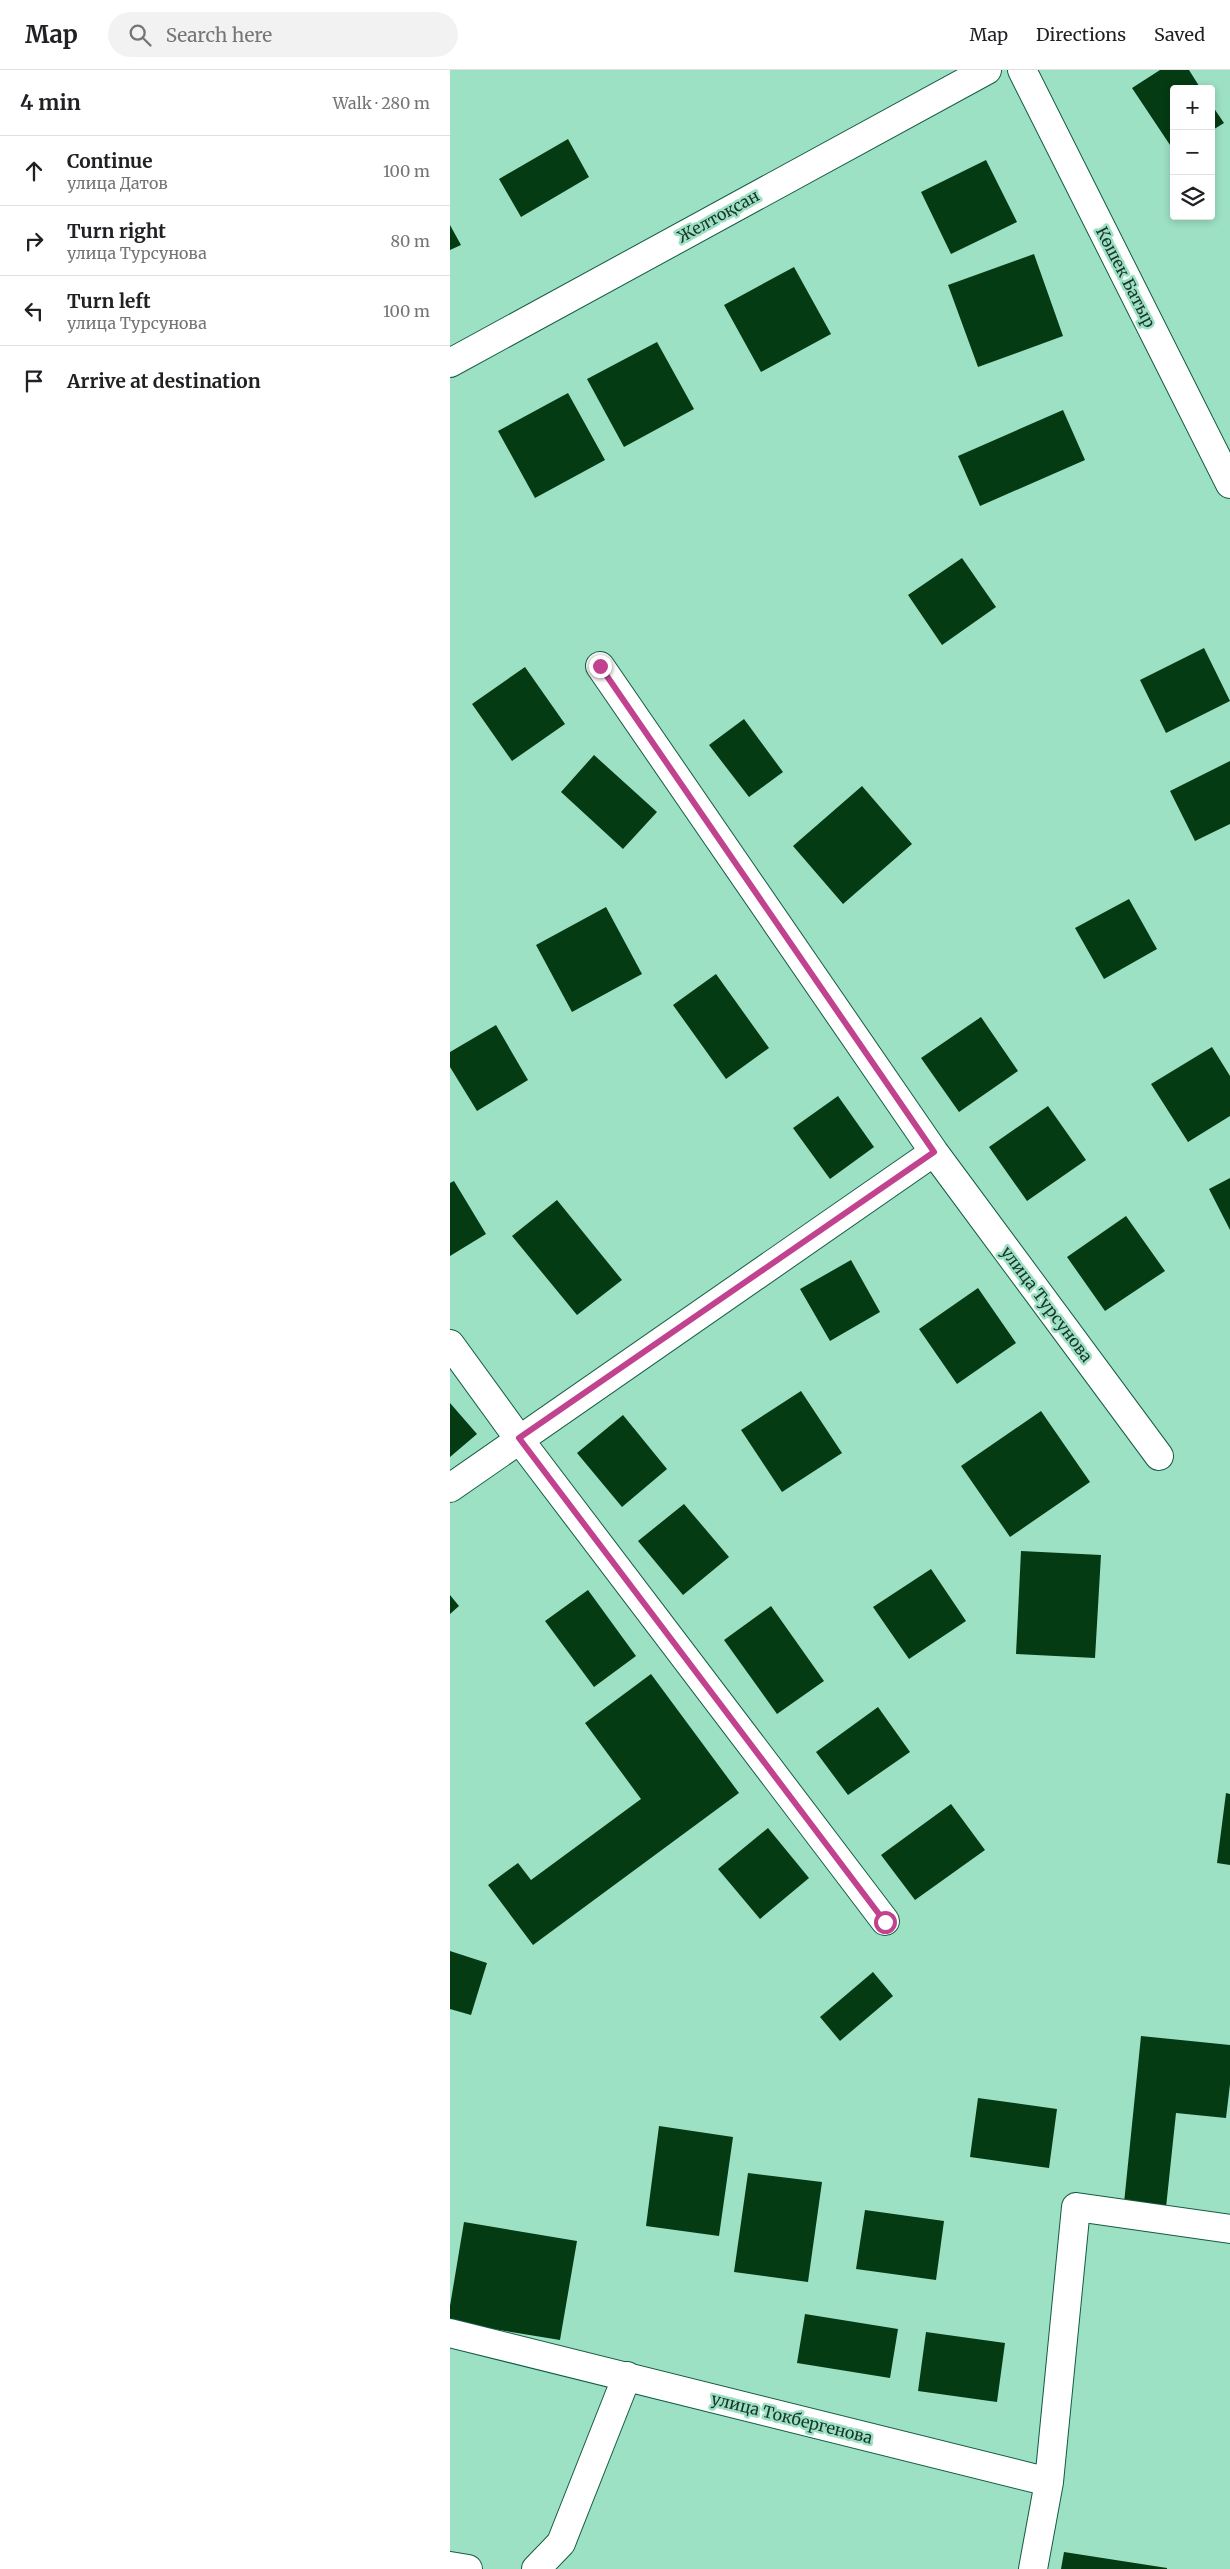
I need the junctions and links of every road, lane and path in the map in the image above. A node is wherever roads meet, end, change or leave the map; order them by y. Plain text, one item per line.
1 (987, 70) edge
2 (1022, 70) edge
3 (450, 363) edge
4 (1230, 484) edge
5 (600, 666) dead end
6 (934, 1152) junction
7 (450, 1344) edge
8 (519, 1438) junction
9 (1159, 1456) dead end
10 (450, 1488) edge
11 (885, 1922) dead end
12 (1230, 2229) edge
13 (450, 2332) edge
14 (627, 2376) junction
15 (1049, 2482) junction
16 (450, 2566) edge
17 (468, 2569) edge
18 (536, 2569) edge
19 (1033, 2569) edge

1 - 3 street, Желтоқсан
2 - 4 street, Көшек Батыр
5 - 6 street, улица Турсунова
6 - 8 street
6 - 9 street, улица Турсунова
7 - 8 street
8 - 10 street
8 - 11 street
12 - 15 street
13 - 14 street, улица Токбергенова
14 - 15 street, улица Токбергенова
14 - 18 street
15 - 19 street
16 - 17 street

